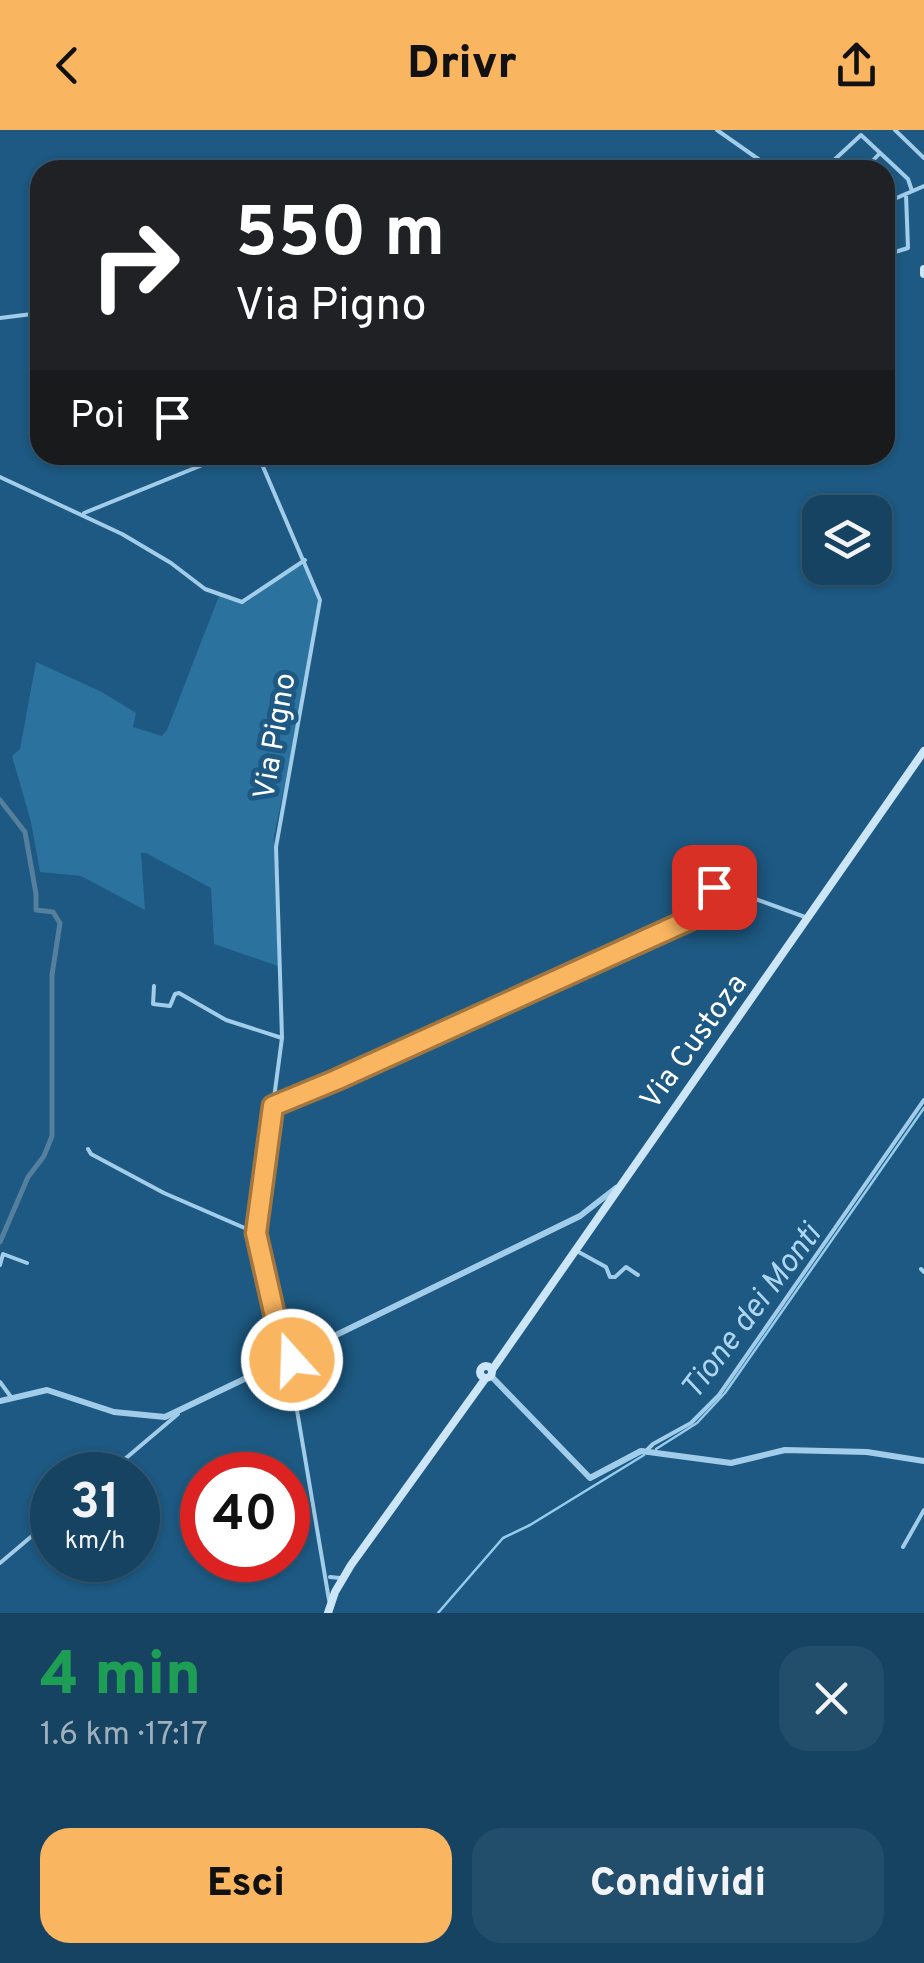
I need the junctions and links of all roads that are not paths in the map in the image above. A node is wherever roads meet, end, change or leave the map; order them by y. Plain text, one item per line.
1 (717, 130) edge
2 (895, 130) edge
3 (864, 134) edge
4 (880, 153) junction
5 (924, 158) edge
6 (760, 160) edge
7 (834, 160) edge
8 (873, 160) edge
9 (888, 160) edge
10 (895, 167) edge
11 (924, 186) edge
12 (909, 192) junction
13 (895, 199) edge
14 (895, 252) edge
15 (30, 315) edge
16 (0, 318) edge
17 (203, 465) edge
18 (262, 465) edge
19 (0, 476) edge
20 (80, 515) junction
21 (305, 560) junction
22 (924, 751) edge
23 (810, 918) junction
24 (154, 986) dead end
25 (282, 1038) junction
26 (924, 1100) edge
27 (273, 1106) junction
28 (88, 1149) dead end
29 (624, 1180) junction
30 (602, 1212) junction
31 (586, 1214) junction
32 (594, 1222) junction
33 (256, 1233) junction
34 (574, 1250) junction
35 (27, 1263) dead end
36 (0, 1265) edge
37 (638, 1275) dead end
38 (287, 1359) junction
39 (487, 1373) junction
40 (0, 1382) edge
41 (11, 1396) junction
42 (0, 1401) edge
43 (152, 1418) junction
44 (168, 1419) junction
45 (160, 1429) junction
46 (133, 1452) edge
47 (646, 1452) junction
48 (924, 1460) edge
49 (924, 1510) edge
50 (30, 1538) edge
51 (903, 1547) dead end
52 (0, 1563) edge
53 (325, 1570) junction
54 (344, 1575) junction
55 (330, 1577) junction
56 (332, 1591) junction
57 (329, 1609) edge

1 - 6 street
2 - 5 street
3 - 4 street
3 - 7 street
4 - 8 street
4 - 9 street
10 - 12 street
11 - 12 street
12 - 13 street
12 - 14 street
15 - 16 street
17 - 20 street
18 - 21 street, Via Pigno
19 - 20 street
20 - 21 street
21 - 25 street, Via Pigno
22 - 23 main road, Via Custoza
23 - 27 street
23 - 29 main road, Via Custoza
24 - 25 street
25 - 27 street, Via Pigno
26 - 47 street
27 - 33 street, Via Pigno
28 - 33 street
29 - 30 main road, Via Custoza
29 - 31 street
30 - 31 street
30 - 32 main road, Via Custoza
31 - 32 street
31 - 38 street
32 - 34 main road, Via Custoza
33 - 38 street, Via Pigno
34 - 37 street
34 - 39 main road, Via Custoza
35 - 36 street
38 - 44 street
38 - 53 street, Via Pigno
39 - 47 street
39 - 54 main road
40 - 41 street
41 - 42 street
41 - 43 street
43 - 44 street
43 - 45 street
44 - 45 street
45 - 46 street
47 - 48 street
49 - 51 street
50 - 52 street
53 - 55 street
53 - 56 street, Via Pigno
54 - 55 street
54 - 56 main road
55 - 56 street
56 - 57 main road

